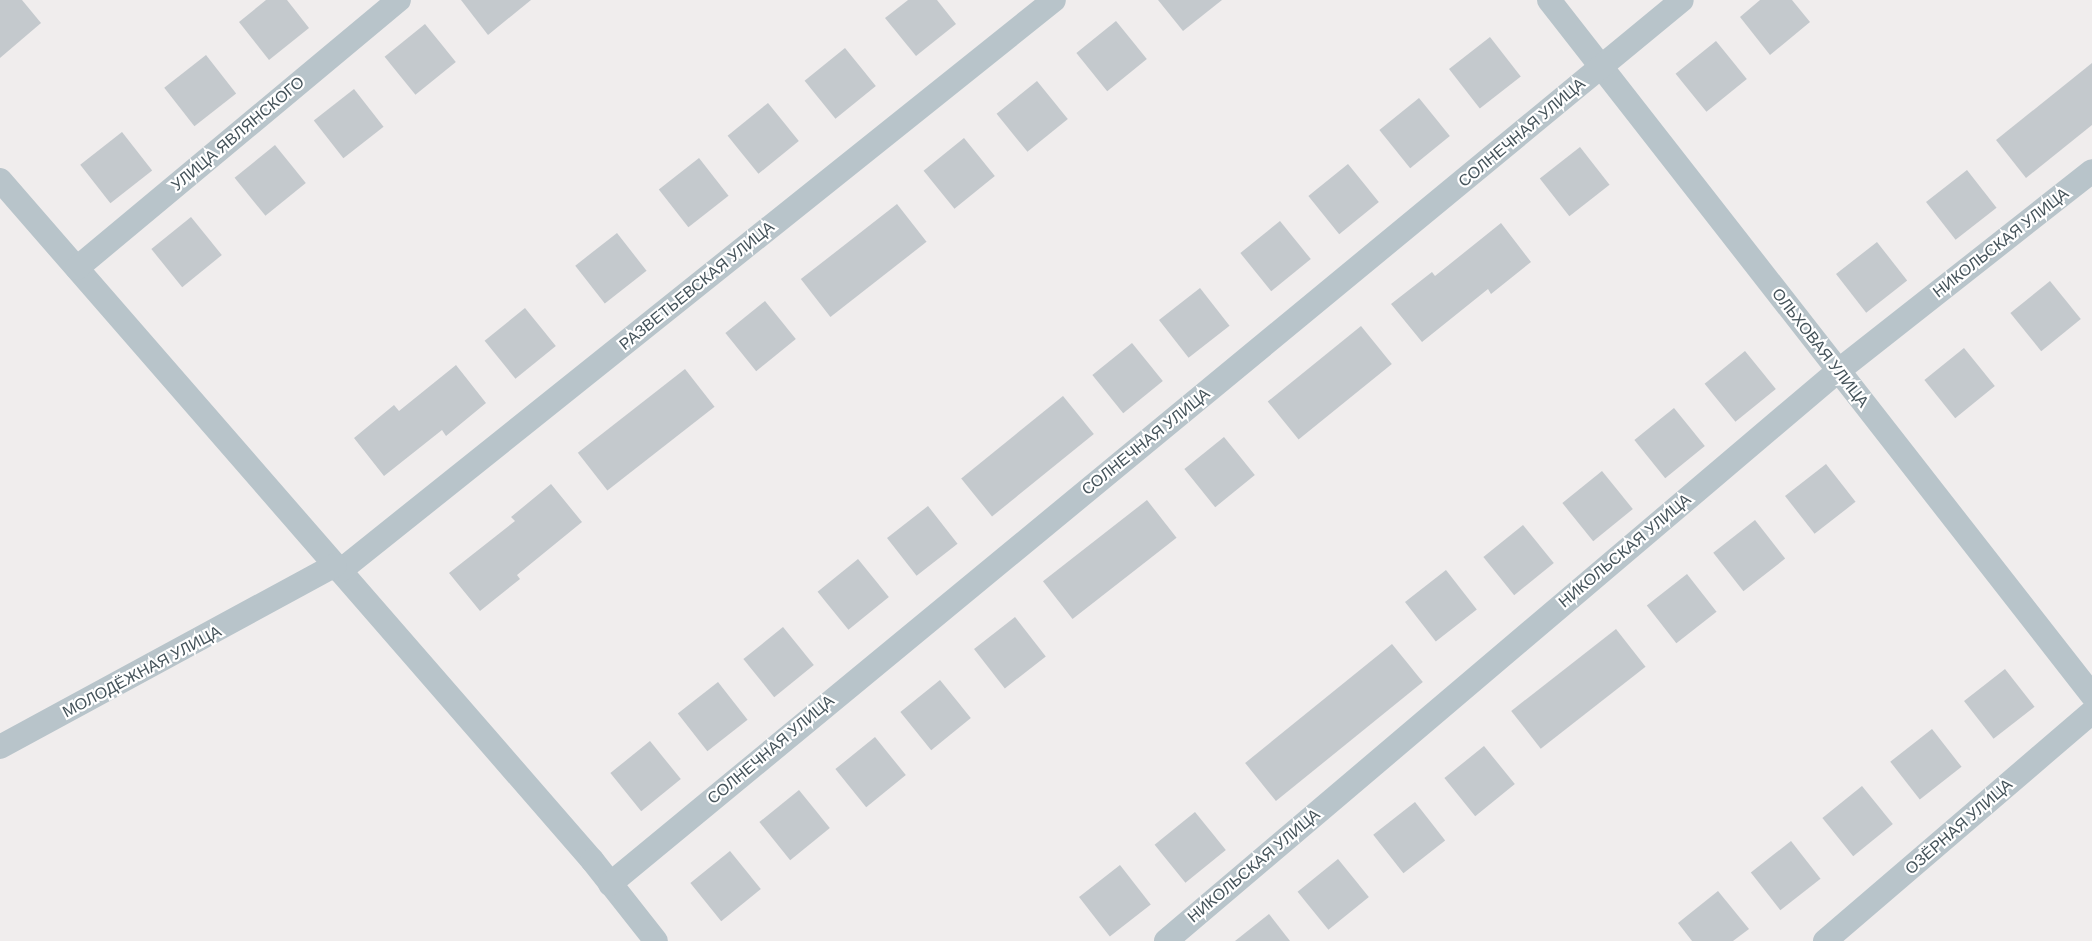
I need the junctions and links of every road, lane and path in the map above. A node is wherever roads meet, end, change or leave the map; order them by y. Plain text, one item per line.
1 (399, 0) edge
2 (1054, 0) edge
3 (1549, 0) edge
4 (1682, 0) edge
5 (1601, 67) junction
6 (2092, 171) edge
7 (0, 180) edge
8 (77, 268) junction
9 (1838, 370) junction
10 (338, 568) junction
11 (283, 595) joint
12 (2092, 695) edge
13 (2092, 712) edge
14 (0, 747) edge
15 (610, 884) junction
16 (656, 941) edge
17 (1166, 941) edge
18 (1825, 941) edge

1 - 8 street, УЛИЦА ЯВЛЯНСКОГО
2 - 10 street, РАЗВЕТЬЕВСКАЯ УЛИЦА
3 - 5 street, ОЛЬХОВАЯ УЛИЦА
4 - 5 street, СОЛНЕЧНАЯ УЛИЦА
5 - 9 street, ОЛЬХОВАЯ УЛИЦА
5 - 15 street, СОЛНЕЧНАЯ УЛИЦА
6 - 9 street, НИКОЛЬСКАЯ УЛИЦА
7 - 8 street
8 - 10 street
9 - 12 street, ОЛЬХОВАЯ УЛИЦА
9 - 17 street, НИКОЛЬСКАЯ УЛИЦА
10 - 11 street, РАЗВЕТЬЕВСКАЯ УЛИЦА
10 - 15 street
11 - 14 street, МОЛОДЁЖНАЯ УЛИЦА
13 - 18 street, ОЗЁРНАЯ УЛИЦА
15 - 16 street

